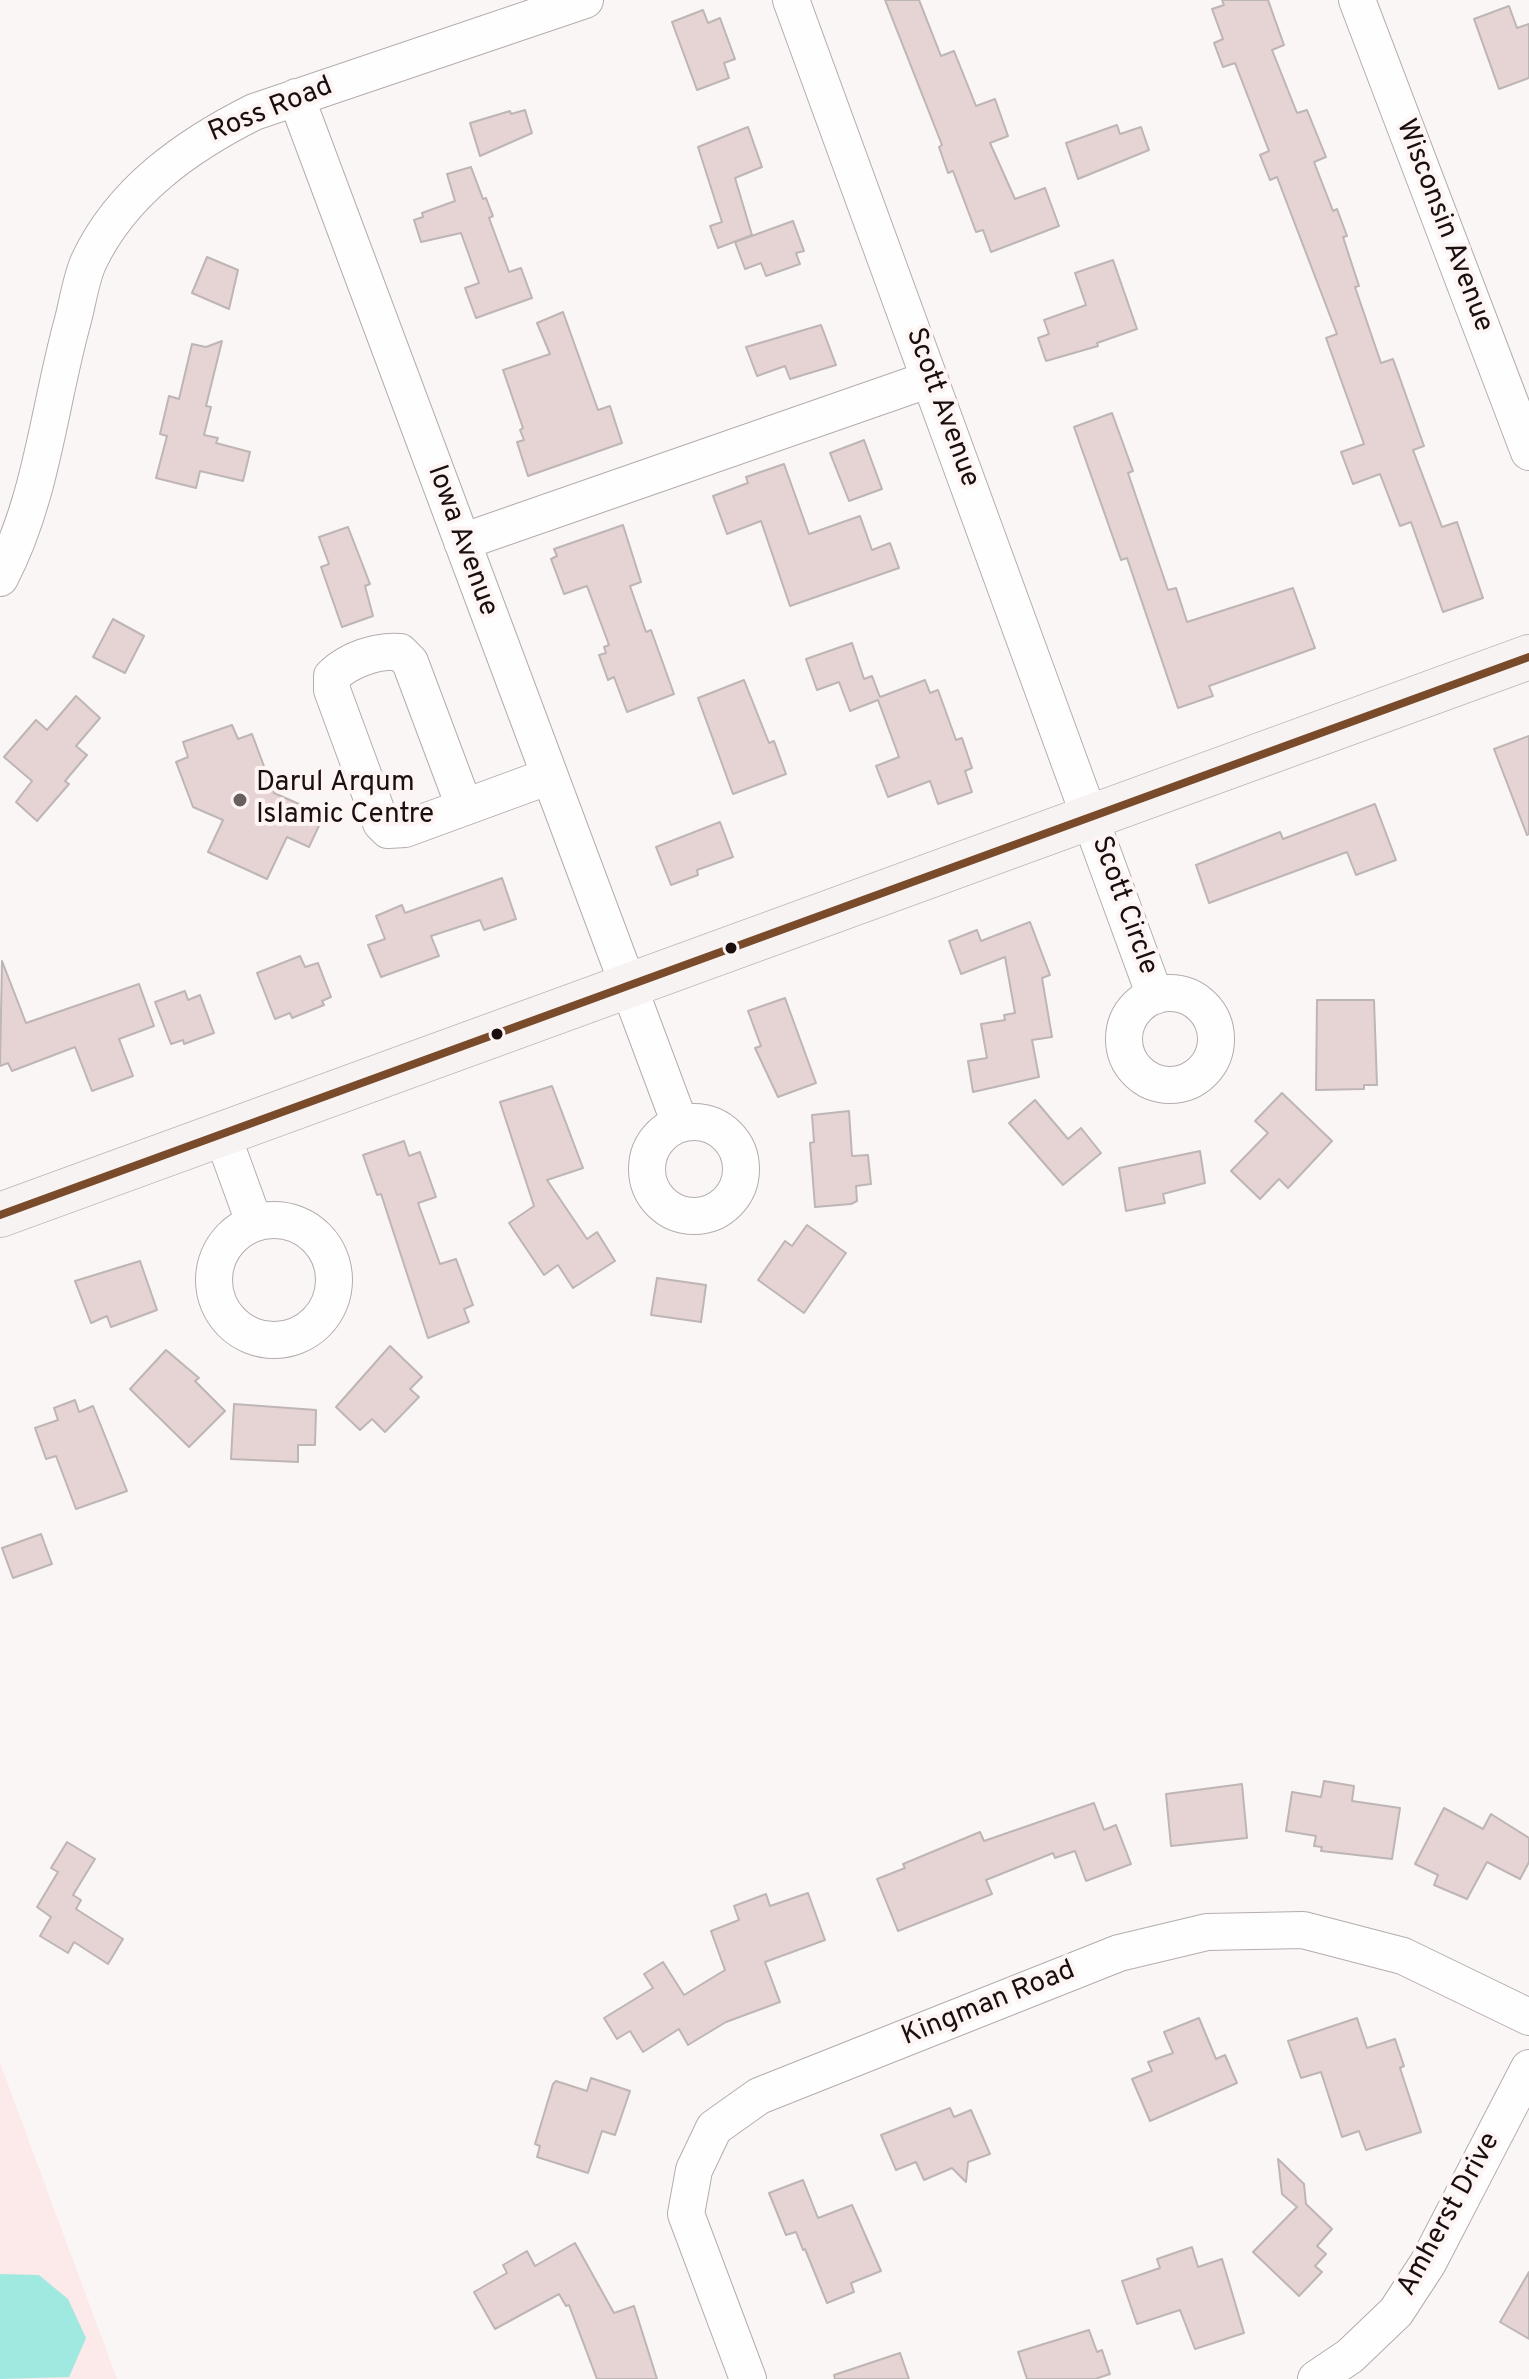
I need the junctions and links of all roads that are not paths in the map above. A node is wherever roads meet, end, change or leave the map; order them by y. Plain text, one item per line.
1 (585, 0) edge
2 (791, 0) edge
3 (1357, 0) edge
4 (296, 97) junction
5 (930, 379) junction
6 (1529, 452) edge
7 (462, 542) junction
8 (0, 578) edge
9 (1529, 657) edge
10 (547, 777) junction
11 (464, 806) junction
12 (1091, 816) junction
13 (627, 984) junction
14 (1155, 996) dead end
15 (680, 1124) dead end
16 (222, 1134) junction
17 (0, 1215) edge
18 (254, 1222) dead end
19 (1529, 2017) edge
20 (1529, 2068) edge
21 (748, 2379) edge
22 (1316, 2379) edge

1 - 4 street, Ross Road
2 - 5 street, Scott Avenue
3 - 6 street, Wisconsin Avenue
4 - 7 street, Iowa Avenue
4 - 8 street, Ross Road
5 - 7 street
5 - 12 street, Scott Avenue
7 - 10 street, Iowa Avenue
9 - 12 main road
10 - 11 street
10 - 13 street, Iowa Avenue
11 - 11 street
12 - 13 main road
12 - 14 street, Scott Circle
13 - 15 street, Iowa Avenue
13 - 16 main road
16 - 17 main road
16 - 18 street
19 - 21 street, Kingman Road
20 - 22 street, Amherst Drive

